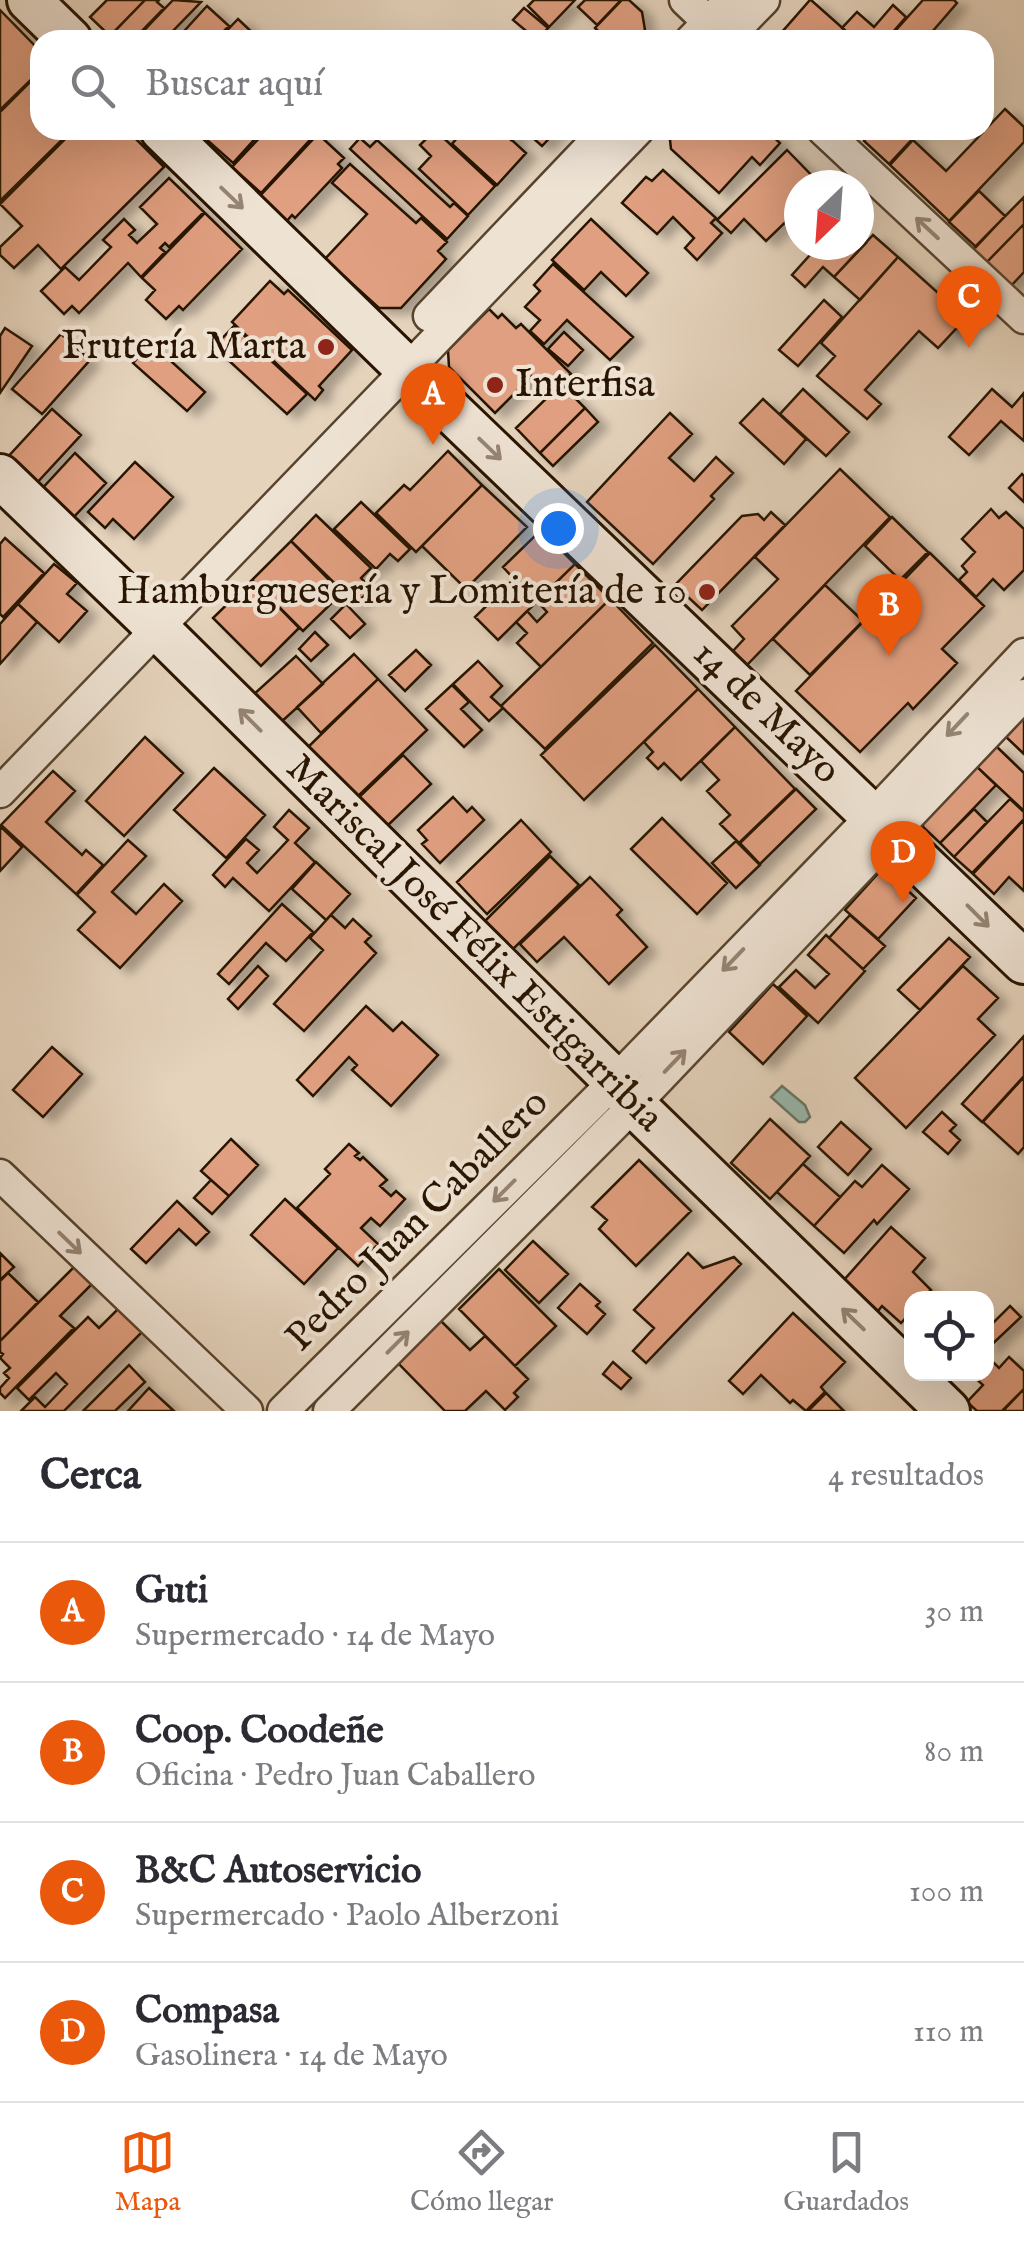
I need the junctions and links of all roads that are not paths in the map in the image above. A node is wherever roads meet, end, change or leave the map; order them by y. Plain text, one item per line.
1 (29, 0) edge
2 (686, 0) edge
3 (764, 0) edge
4 (60, 30) edge
5 (718, 30) edge
6 (172, 140) edge
7 (597, 140) edge
8 (628, 140) edge
9 (834, 140) edge
10 (1024, 318) edge
11 (400, 362) junction
12 (0, 476) edge
13 (150, 622) junction
14 (1024, 654) edge
15 (1024, 695) edge
16 (0, 764) edge
17 (0, 792) edge
18 (881, 825) junction
19 (1024, 962) edge
20 (624, 1093) junction
21 (0, 1175) edge
22 (247, 1411) edge
23 (283, 1411) edge
24 (329, 1411) edge
25 (948, 1411) edge

1 - 4 main road
2 - 5 street
3 - 5 street
6 -> 11 main road, 14 de Mayo
7 - 11 street
8 - 11 street
10 -> 9 street
11 - 13 street
11 -> 18 main road, 14 de Mayo
12 - 13 main road, Mariscal José Félix Estigarribia
13 - 16 street
13 - 17 street
20 -> 13 main road, Mariscal José Félix Estigarribia
14 -> 18 street, Pedro Juan Caballero
15 - 18 street, Pedro Juan Caballero
18 -> 19 main road, 14 de Mayo
18 - 20 street, Pedro Juan Caballero
20 -> 23 street, Pedro Juan Caballero
24 -> 20 street, Pedro Juan Caballero
25 -> 20 main road, Mariscal José Félix Estigarribia
21 -> 22 street

